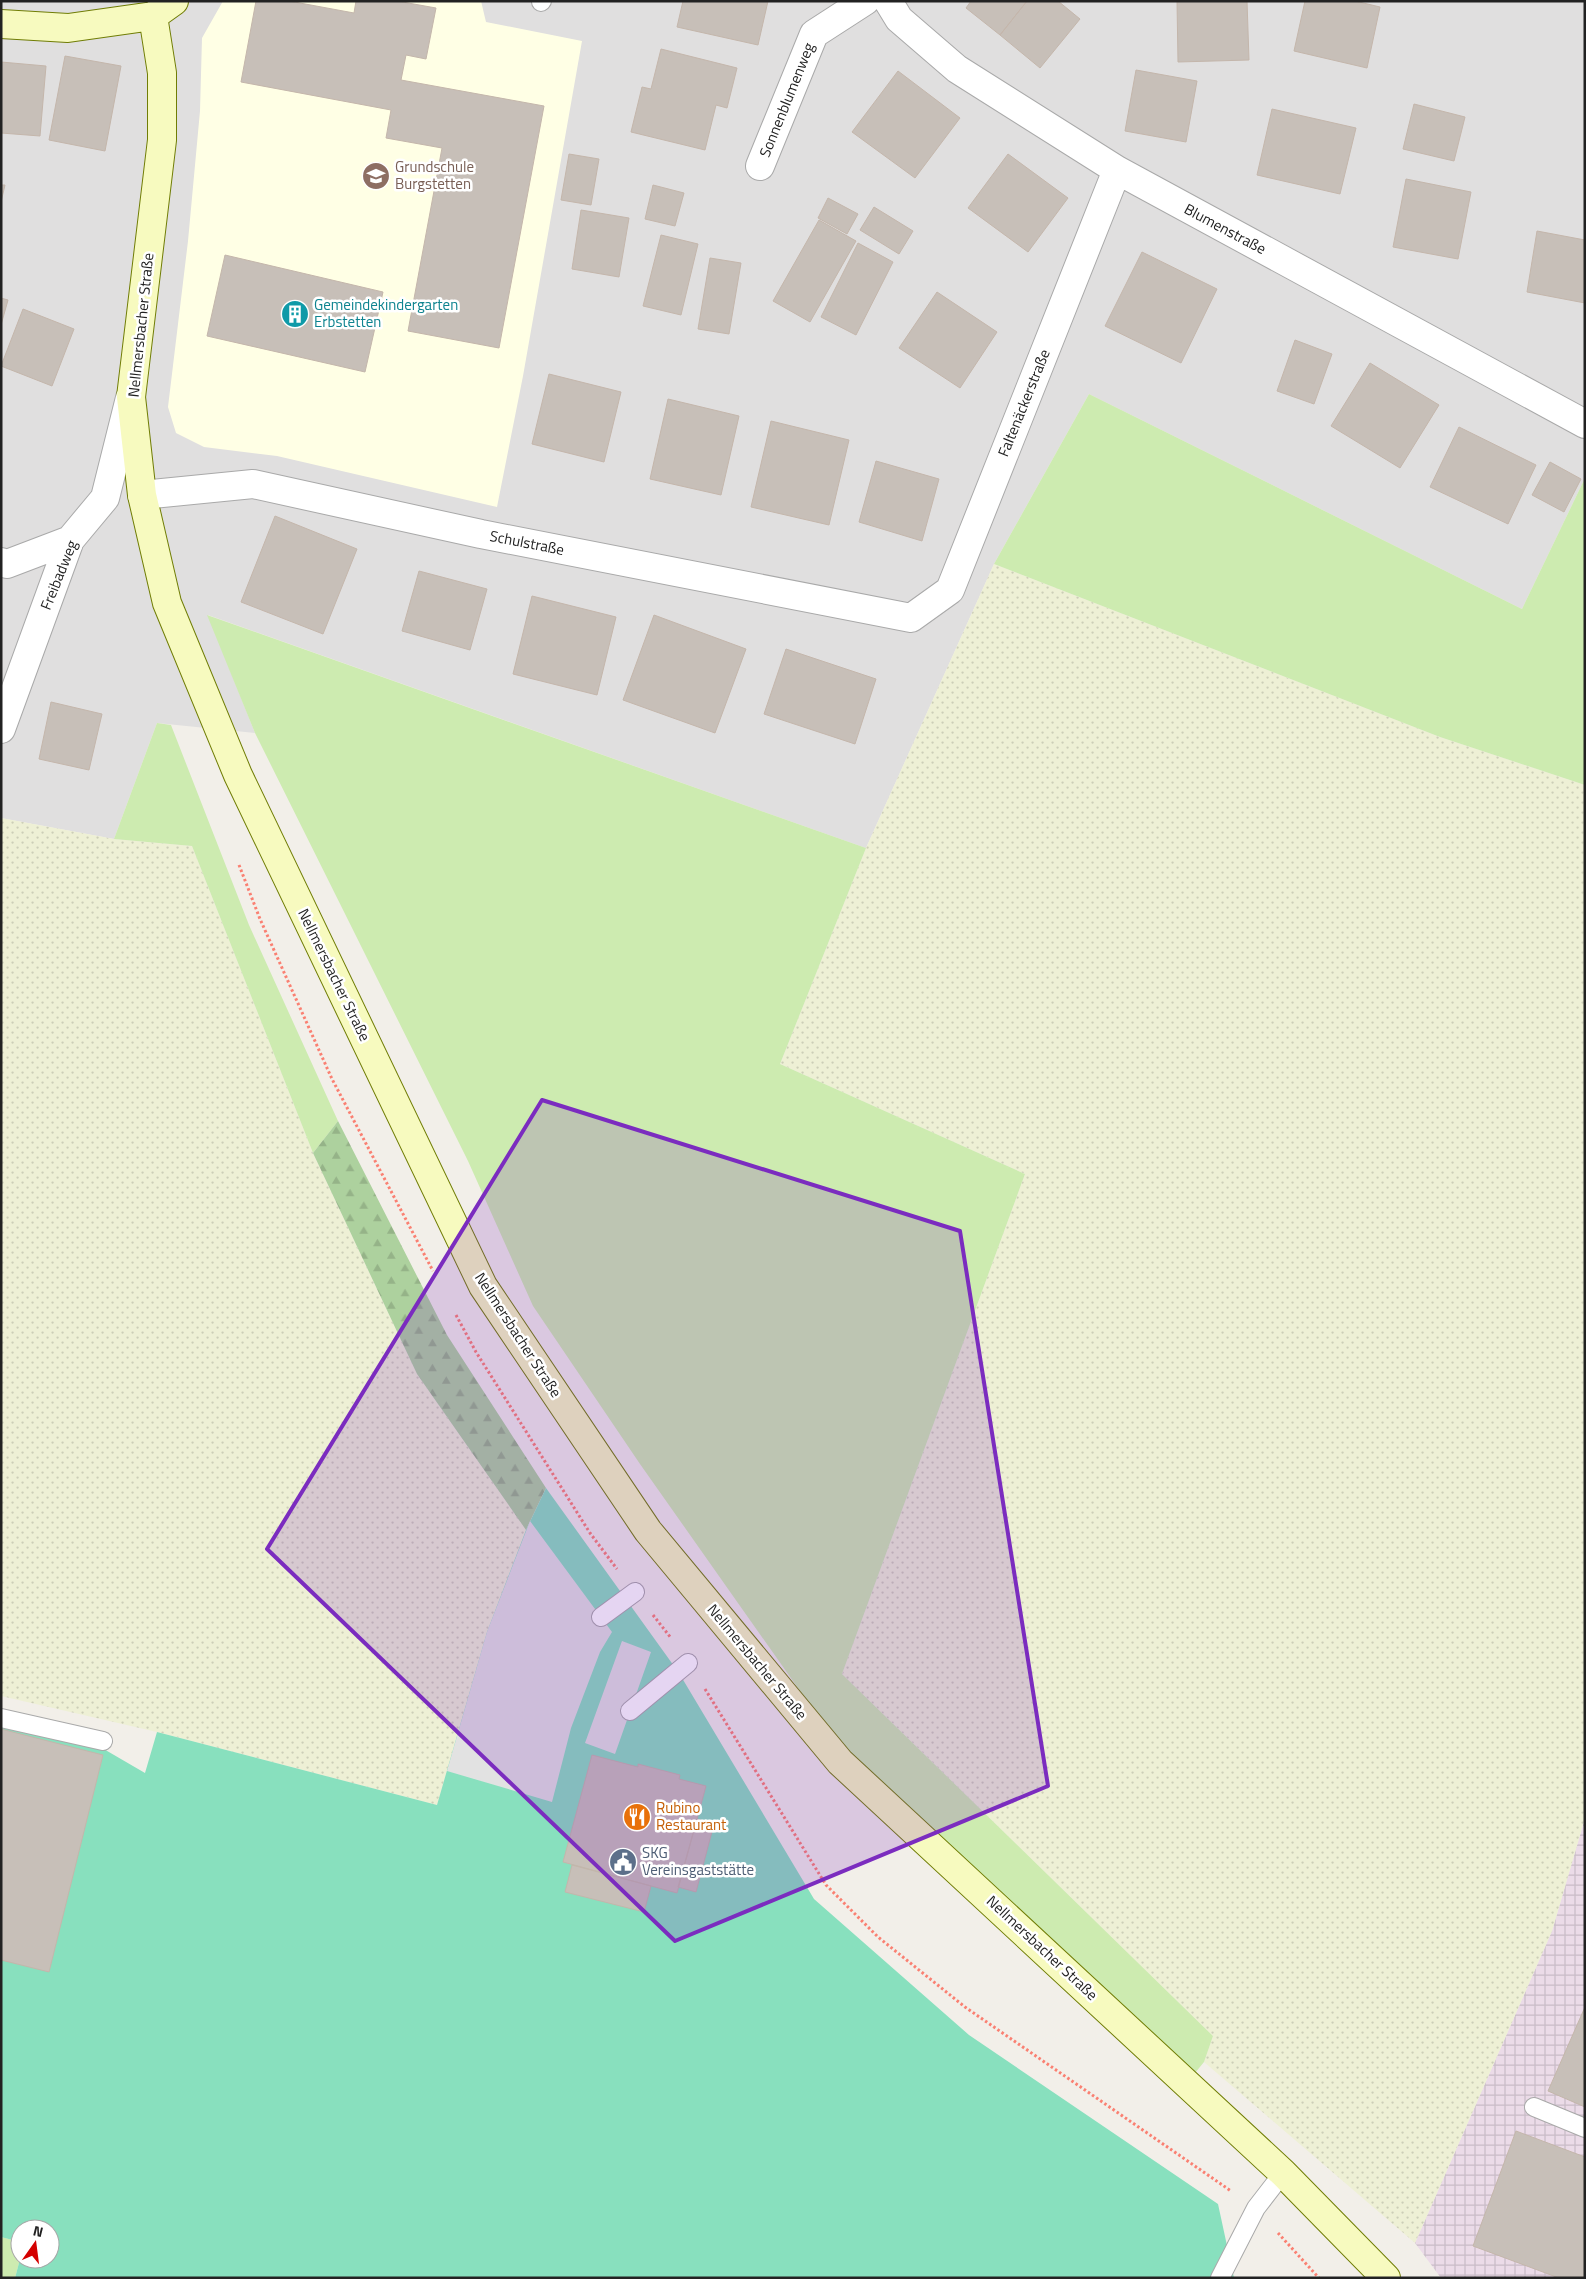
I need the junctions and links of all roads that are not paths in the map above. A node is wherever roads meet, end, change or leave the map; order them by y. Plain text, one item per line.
1 (864, 1) edge
2 (888, 1) edge
3 (163, 8) edge
4 (1, 24) edge
5 (760, 166) dead end
6 (1116, 170) junction
7 (131, 397) junction
8 (1585, 424) edge
9 (142, 495) junction
10 (70, 540) junction
11 (1, 562) edge
12 (911, 618) joint
13 (1, 729) edge
14 (636, 1592) dead end
15 (601, 1617) dead end
16 (688, 1663) dead end
17 (630, 1711) dead end
18 (1, 1718) edge
19 (103, 1741) dead end
20 (1534, 2107) dead end
21 (1585, 2128) edge
22 (1283, 2173) junction
23 (1220, 2278) edge
24 (1386, 2278) edge

1 - 5 street, Sonnenblumenweg
2 - 6 street, Blumenstraße
3 - 4 street
3 - 7 street, Nellmersbacher Straße
6 - 8 street, Blumenstraße
6 - 12 street, Faltenäckerstraße
7 - 9 street, Nellmersbacher Straße
7 - 10 street, Freibadweg
9 - 12 street, Schulstraße
9 - 22 street, Nellmersbacher Straße
10 - 11 street
10 - 13 street, Freibadweg
14 - 15 lane
16 - 17 lane
18 - 19 lane
20 - 21 lane
22 - 23 lane
22 - 24 street, Nellmersbacher Straße

